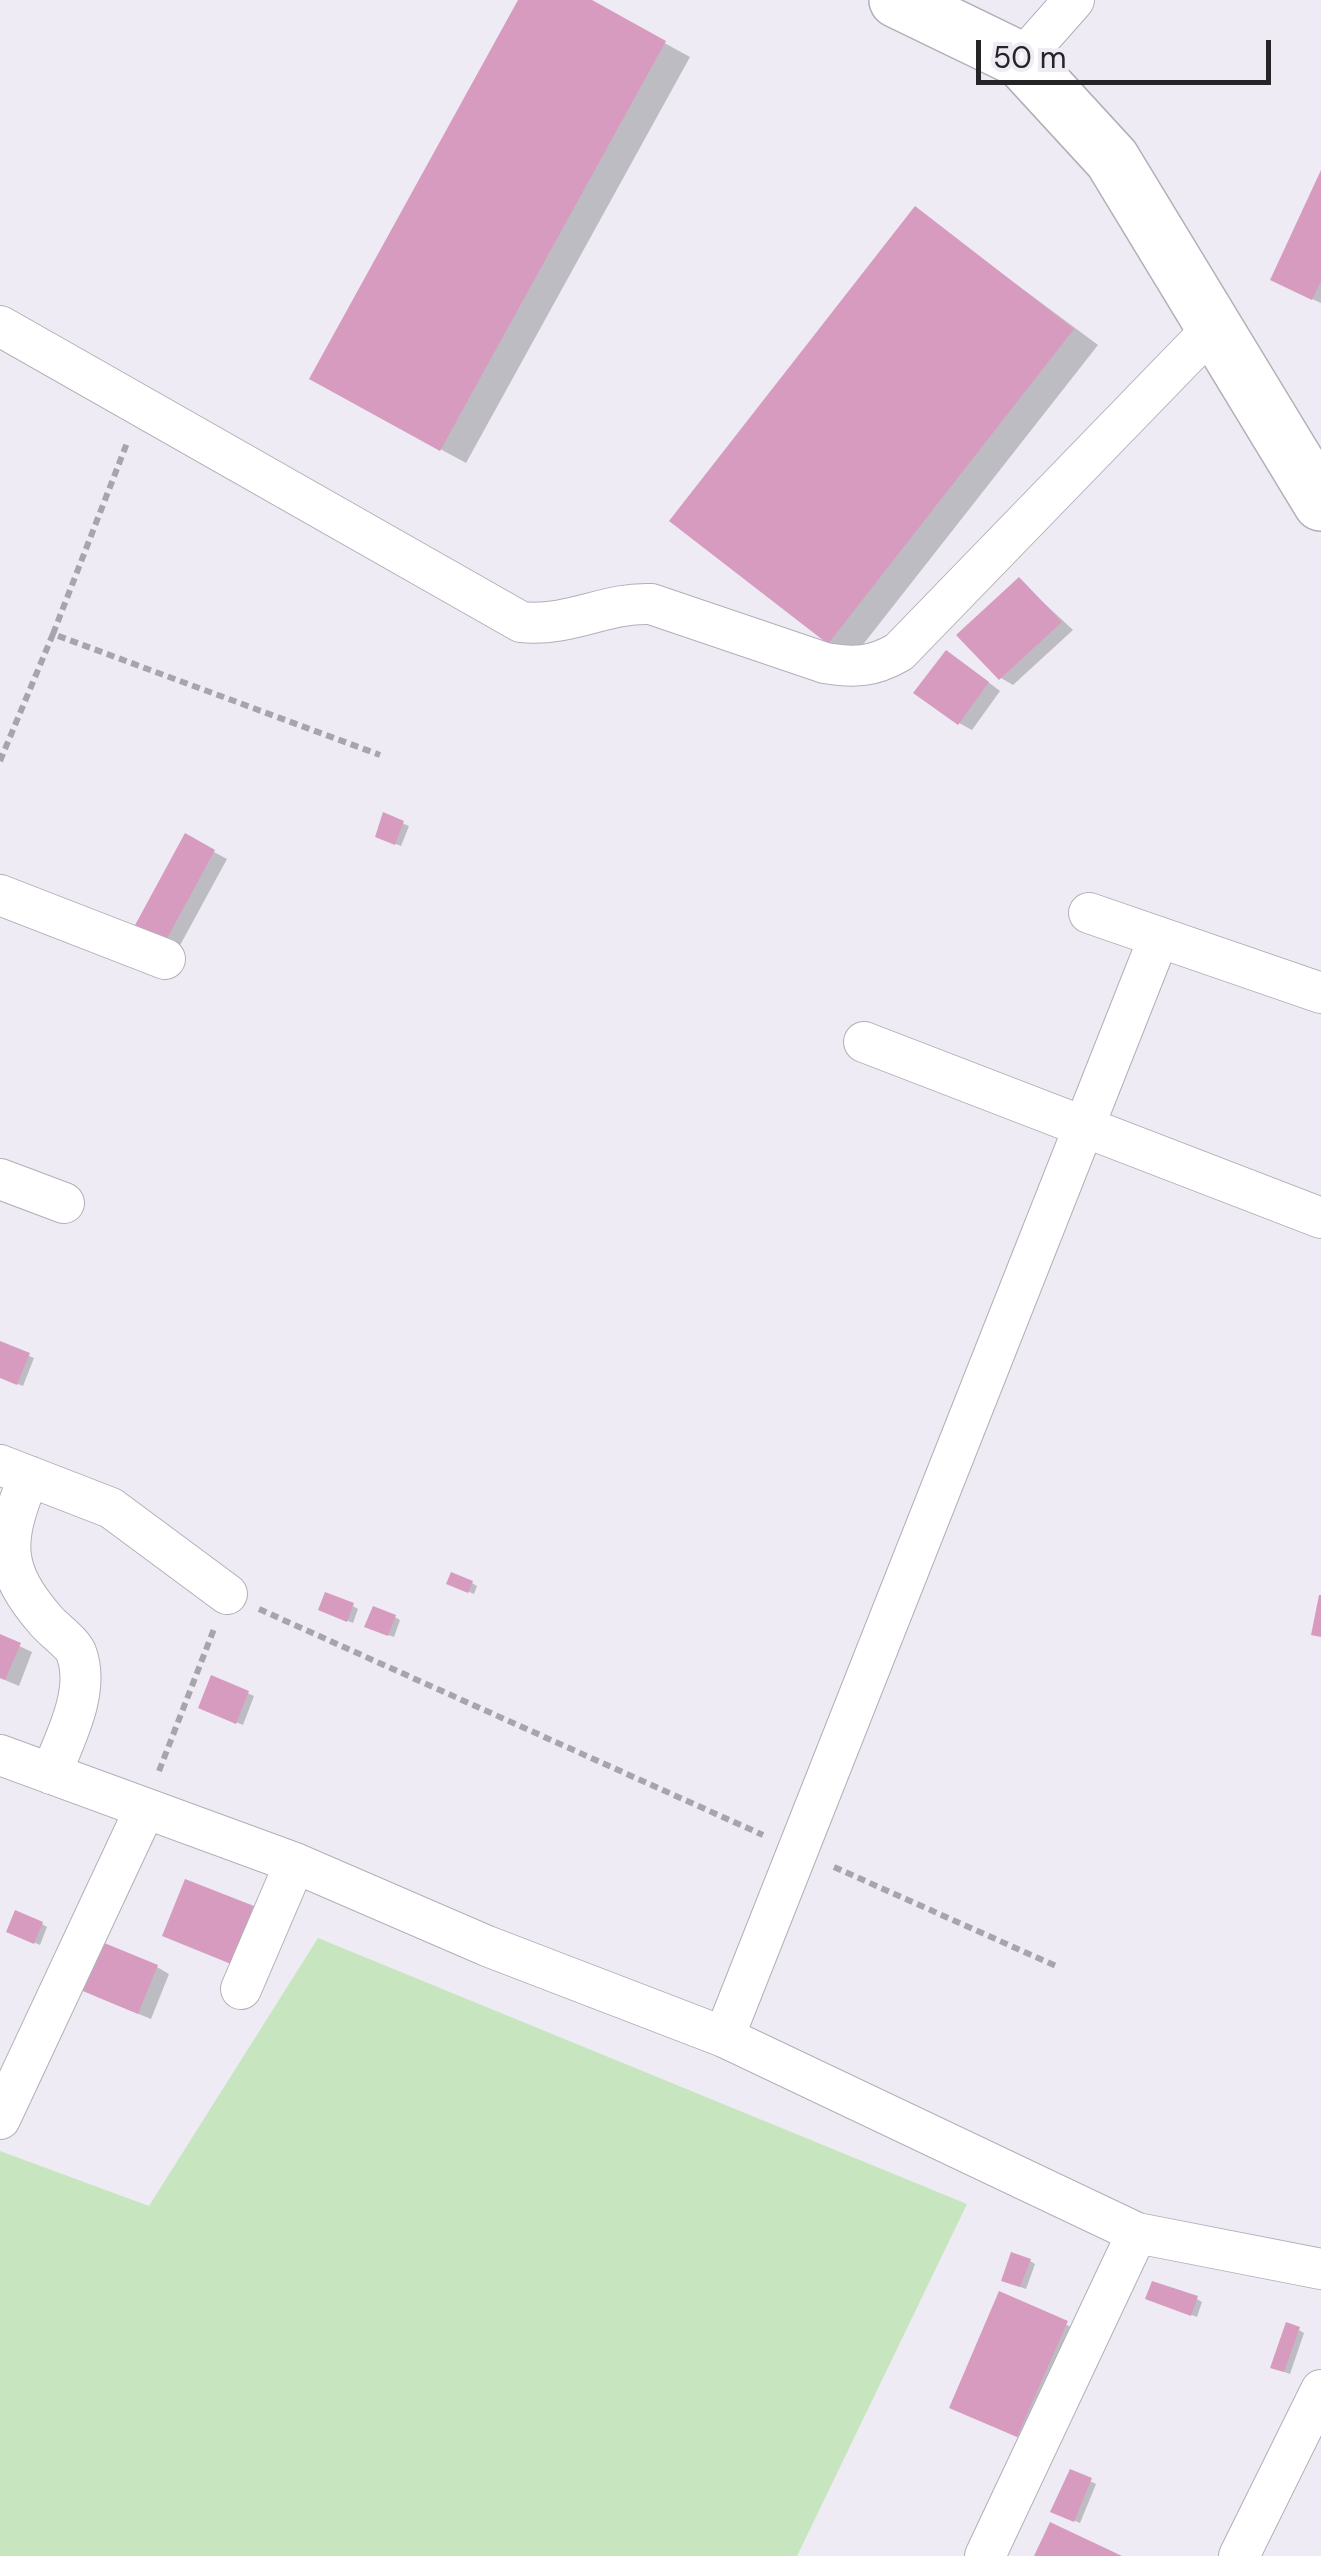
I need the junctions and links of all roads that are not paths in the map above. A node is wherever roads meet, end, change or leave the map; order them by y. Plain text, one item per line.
1 (897, 0) edge
2 (1074, 0) edge
3 (1021, 60) junction
4 (0, 326) edge
5 (1214, 327) junction
6 (1321, 503) edge
7 (0, 895) edge
8 (1090, 913) dead end
9 (1159, 937) junction
10 (165, 959) dead end
11 (1321, 993) edge
12 (864, 1042) dead end
13 (1084, 1128) junction
14 (0, 1178) edge
15 (64, 1203) dead end
16 (1321, 1218) edge
17 (14, 1471) edge
18 (227, 1594) road end
19 (0, 1754) edge
20 (51, 1774) junction
21 (145, 1810) junction
22 (296, 1863) junction
23 (242, 1989) dead end
24 (724, 2037) junction
25 (17, 2041) edge
26 (0, 2118) edge
27 (1137, 2233) junction
28 (1321, 2269) edge
29 (1321, 2390) edge
30 (986, 2556) edge
31 (1239, 2556) edge

1 - 3 street
2 - 3 street
3 - 5 street
4 - 5 street
5 - 6 street
7 - 10 street
8 - 9 street
9 - 11 street
9 - 13 street
12 - 13 street
13 - 16 street
13 - 24 street
14 - 15 street
17 - 18 street
17 - 20 street
19 - 20 street
20 - 21 street
21 - 22 street
21 - 25 street
22 - 23 street
22 - 24 street
24 - 27 street
25 - 26 street
27 - 28 street
27 - 30 street
29 - 31 street

